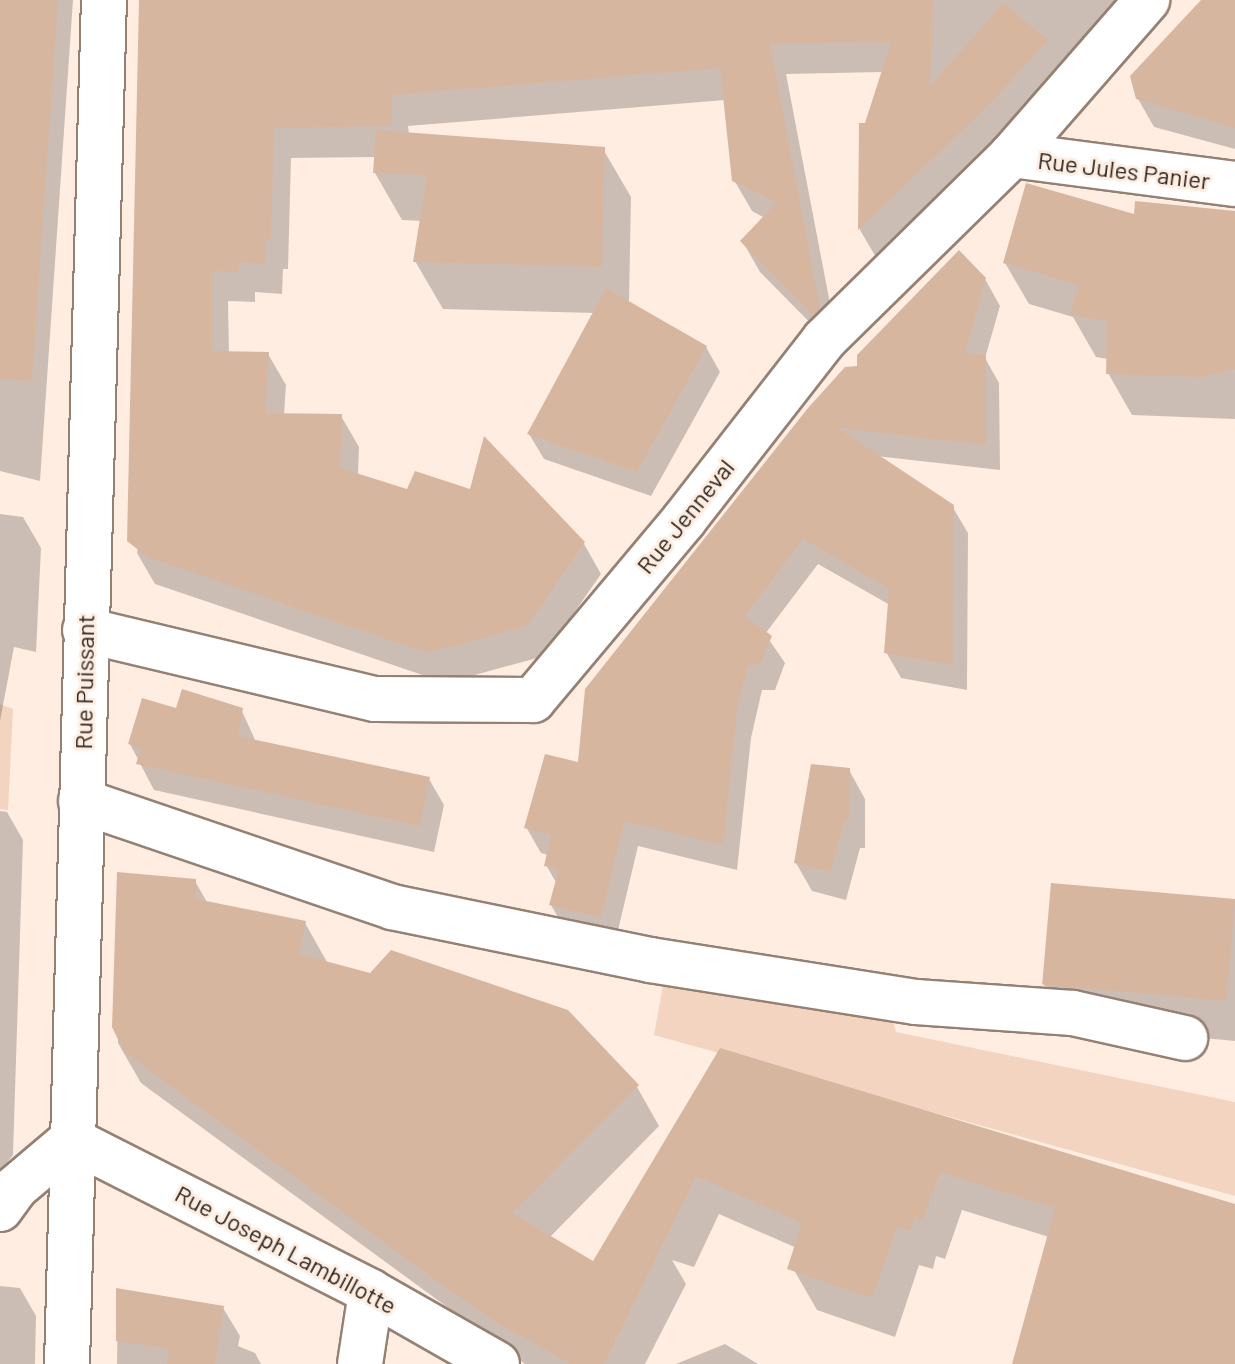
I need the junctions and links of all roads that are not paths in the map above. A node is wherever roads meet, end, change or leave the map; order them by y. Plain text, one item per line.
1 (104, 0) edge
2 (1147, 0) edge
3 (1012, 155) junction
4 (1235, 184) edge
5 (85, 630) junction
6 (81, 801) junction
7 (1185, 1038) dead end
8 (72, 1140) junction
9 (0, 1209) edge
10 (371, 1292) junction
11 (67, 1364) edge
12 (360, 1364) edge
13 (497, 1364) edge

1 - 5 street, Rue Puissant
2 - 3 street, Rue Jenneval
3 - 4 street, Rue Jules Panier
3 - 5 street, Rue Jenneval
5 - 6 street, Rue Puissant
6 - 7 street
6 - 8 street, Rue Puissant
8 - 9 street
8 - 10 street, Rue Joseph Lambillotte
8 - 11 street, Rue Puissant
10 - 12 street
10 - 13 street, Rue Joseph Lambillotte

